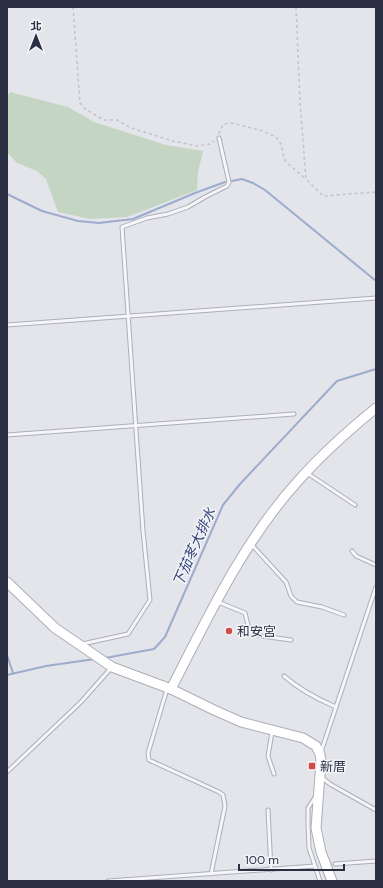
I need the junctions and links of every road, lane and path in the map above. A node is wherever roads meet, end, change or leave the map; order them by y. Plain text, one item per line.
1 (73, 7) edge
2 (296, 7) edge
3 (218, 138) junction
4 (306, 179) junction
5 (376, 192) edge
6 (376, 298) edge
7 (128, 315) junction
8 (7, 324) edge
9 (376, 408) edge
10 (294, 414) dead end
11 (136, 426) junction
12 (7, 435) edge
13 (307, 473) junction
14 (355, 506) dead end
15 (251, 544) junction
16 (352, 551) dead end
17 (376, 565) edge
18 (7, 582) edge
19 (376, 587) edge
20 (375, 592) edge
21 (216, 601) junction
22 (344, 615) dead end
23 (291, 640) dead end
24 (79, 645) junction
25 (112, 667) junction
26 (284, 676) dead end
27 (169, 688) junction
28 (336, 707) junction
29 (272, 730) junction
30 (320, 754) junction
31 (7, 772) edge
32 (274, 774) dead end
33 (320, 776) junction
34 (319, 792) junction
35 (268, 810) dead end
36 (376, 810) edge
37 (376, 861) edge
38 (335, 864) dead end
39 (315, 866) junction
40 (271, 870) junction
41 (211, 874) junction
42 (108, 881) edge
43 (320, 881) edge
44 (332, 881) edge

1 - 3 path
2 - 4 path
3 - 4 path
3 - 7 lane
4 - 5 path
6 - 7 lane
7 - 8 lane
7 - 11 lane
9 - 13 street
10 - 11 lane
11 - 12 lane
11 - 24 lane
13 - 14 lane
13 - 15 street
15 - 21 street
15 - 22 lane
16 - 17 lane
18 - 24 street
19 - 20 lane
20 - 28 lane
21 - 23 lane
21 - 27 street
24 - 25 street
25 - 27 street
25 - 31 lane
26 - 28 lane
27 - 29 street
27 - 41 lane
28 - 30 lane
29 - 30 street
29 - 32 lane
30 - 33 street
33 - 34 street
33 - 36 lane
34 - 39 lane
34 - 44 street
35 - 40 lane
37 - 38 lane
39 - 40 lane
39 - 43 lane
40 - 41 lane
41 - 42 lane

